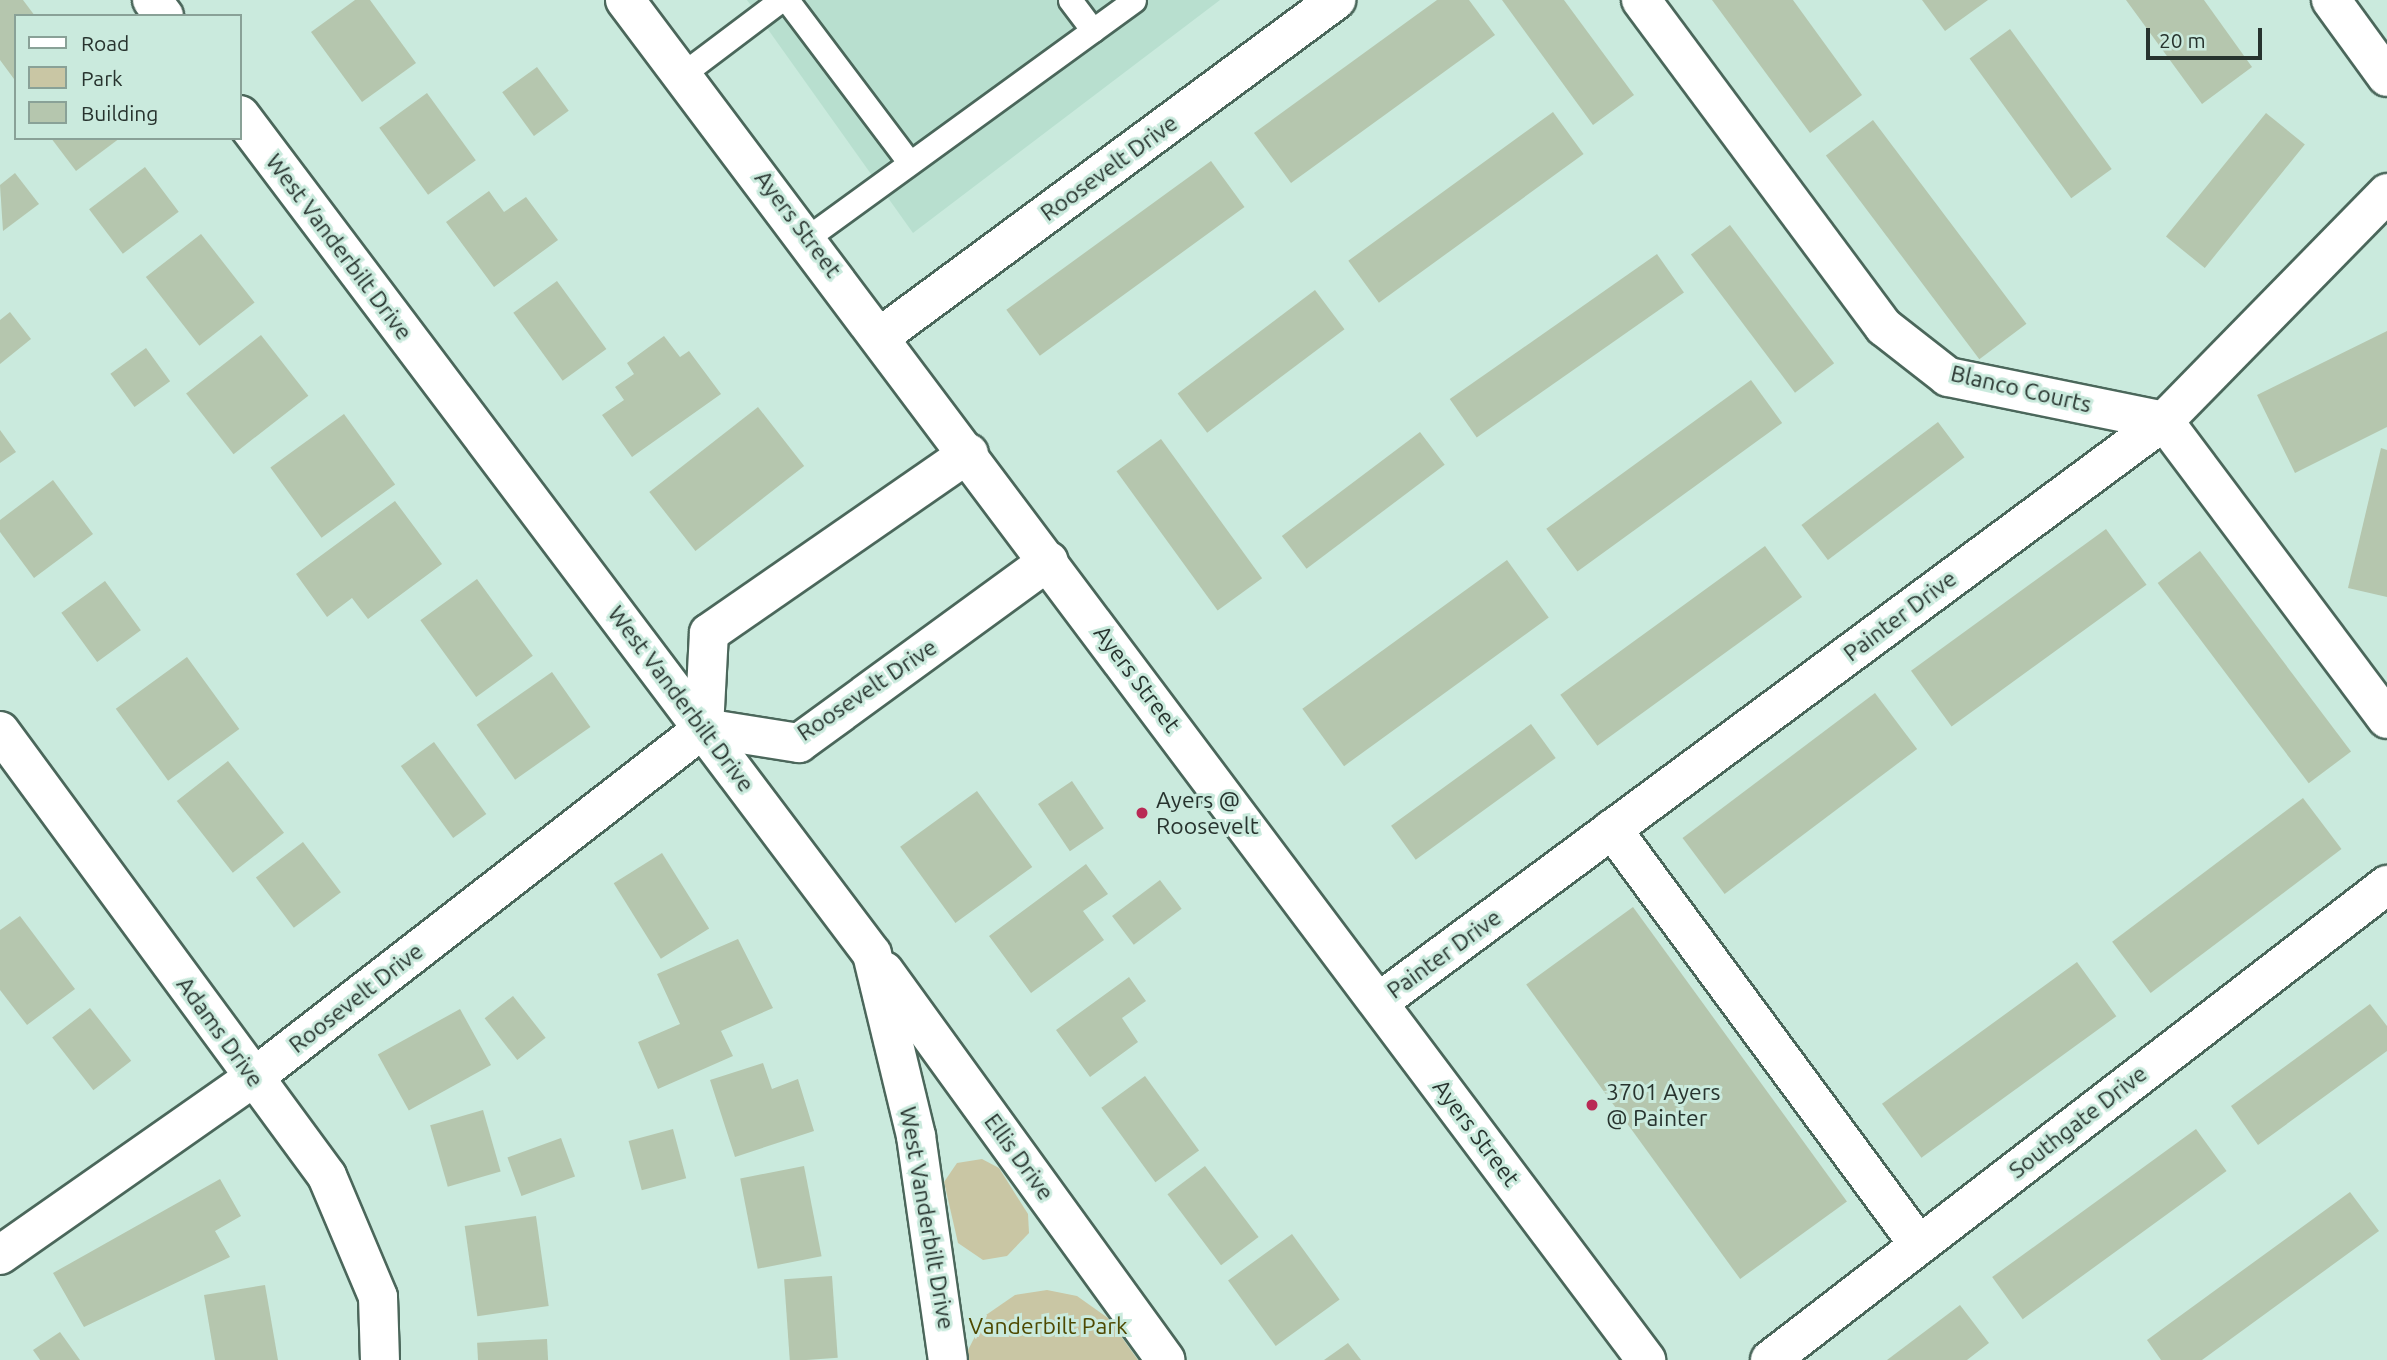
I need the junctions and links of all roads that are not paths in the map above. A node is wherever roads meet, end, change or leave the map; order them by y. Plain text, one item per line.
1 (625, 0) edge
2 (781, 0) edge
3 (787, 0) edge
4 (1070, 0) edge
5 (1134, 0) edge
6 (1336, 0) edge
7 (1641, 0) edge
8 (2331, 0) edge
9 (1093, 30) junction
10 (684, 73) junction
11 (2387, 76) edge
12 (242, 118) edge
13 (909, 162) junction
14 (2387, 192) edge
15 (807, 237) junction
16 (881, 336) junction
17 (2164, 421) junction
18 (969, 453) junction
19 (1049, 561) junction
20 (2387, 719) edge
21 (704, 728) junction
22 (0, 731) edge
23 (1612, 829) junction
24 (2387, 885) edge
25 (872, 954) junction
26 (1379, 1002) junction
27 (253, 1078) junction
28 (1919, 1245) junction
29 (0, 1255) edge
30 (380, 1360) edge
31 (948, 1360) edge
32 (1166, 1360) edge
33 (1646, 1360) edge
34 (1770, 1360) edge

1 - 10 street, Ayers Street
2 - 10 lane
3 - 13 lane
4 - 9 lane
5 - 9 lane
6 - 16 street, Roosevelt Drive
7 - 17 street, Blanco Courts
8 - 11 street
9 - 13 lane
10 - 15 street, Ayers Street
12 - 21 street, West Vanderbilt Drive
13 - 15 lane
14 - 17 street, Painter Drive
15 - 16 street, Ayers Street
16 - 18 street, Ayers Street
17 - 20 street
17 - 23 street, Painter Drive
18 - 19 street, Ayers Street
18 - 21 street
19 - 21 street, Roosevelt Drive
19 - 26 street, Ayers Street
21 - 25 street, West Vanderbilt Drive
21 - 27 street, Roosevelt Drive
22 - 27 street, Adams Drive
23 - 26 street, Painter Drive
23 - 28 street
24 - 28 street, Southgate Drive
25 - 31 street, West Vanderbilt Drive
25 - 32 street, Ellis Drive
26 - 33 street, Ayers Street
27 - 29 street, Roosevelt Drive
27 - 30 street, Adams Drive
28 - 34 street, Southgate Drive

